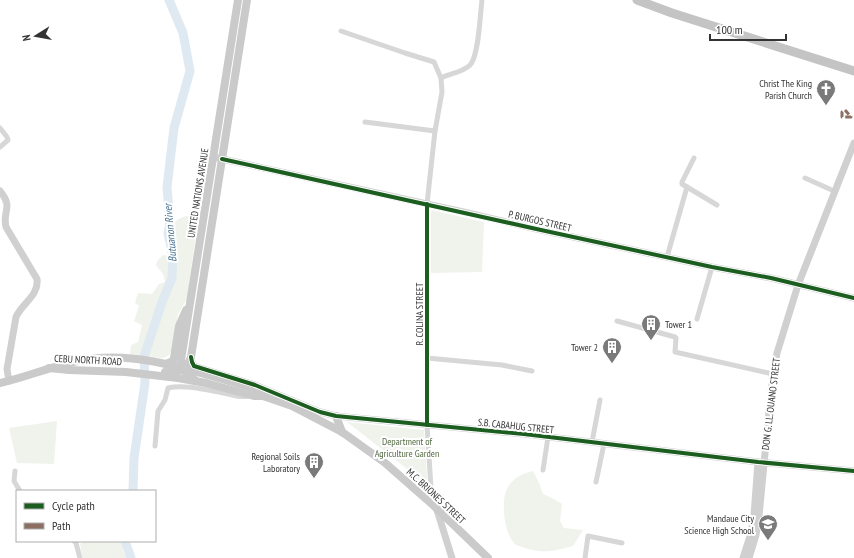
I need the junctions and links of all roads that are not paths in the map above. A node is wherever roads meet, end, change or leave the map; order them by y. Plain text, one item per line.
1 (238, 0) edge
2 (247, 0) edge
3 (482, 0) edge
4 (638, 0) edge
5 (340, 30) dead end
6 (854, 71) edge
7 (441, 78) junction
8 (365, 122) dead end
9 (0, 128) edge
10 (435, 131) junction
11 (854, 143) edge
12 (0, 147) edge
13 (852, 153) edge
14 (218, 158) junction
15 (694, 158) dead end
16 (805, 178) dead end
17 (687, 187) junction
18 (0, 190) edge
19 (834, 191) junction
20 (427, 204) junction
21 (716, 205) dead end
22 (667, 257) junction
23 (712, 267) junction
24 (798, 285) junction
25 (854, 298) edge
26 (191, 299) junction
27 (697, 319) dead end
28 (617, 321) dead end
29 (191, 357) junction
30 (427, 358) junction
31 (166, 364) junction
32 (48, 368) junction
33 (183, 369) junction
34 (532, 371) dead end
35 (156, 373) junction
36 (773, 374) junction
37 (9, 381) junction
38 (198, 382) junction
39 (0, 383) edge
40 (250, 395) junction
41 (263, 396) junction
42 (600, 400) dead end
43 (336, 416) junction
44 (427, 425) junction
45 (342, 432) junction
46 (548, 437) junction
47 (592, 442) junction
48 (604, 444) junction
49 (155, 446) dead end
50 (761, 462) junction
51 (543, 470) dead end
52 (15, 471) dead end
53 (854, 471) edge
54 (596, 482) dead end
55 (19, 490) edge
56 (435, 507) junction
57 (757, 516) junction
58 (75, 542) edge
59 (622, 543) dead end
60 (80, 558) edge
61 (452, 558) edge
62 (488, 558) edge
63 (585, 558) edge
64 (743, 558) edge
65 (749, 558) edge

1 - 14 main road, UNITED NATIONS AVENUE
2 - 14 main road, UNITED NATIONS AVENUE
3 - 7 street
4 - 6 highway
5 - 7 street
7 - 10 street, R. COLINA STREET
8 - 10 street
9 - 12 street
10 - 20 street, R. COLINA STREET
11 - 13 street, DON G. LL. OUANO STREET
13 - 19 street, DON G. LL. OUANO STREET
14 - 20 street, P. BURGOS STREET
14 - 26 main road, UNITED NATIONS AVENUE
14 - 29 main road, UNITED NATIONS AVENUE
15 - 17 street
16 - 19 street
17 - 21 street
17 - 22 street
18 - 37 street
19 - 24 street, DON G. LL. OUANO STREET
20 - 22 street, P. BURGOS STREET
20 - 30 street, R. COLINA STREET
22 - 23 street, P. BURGOS STREET
23 - 24 street, P. BURGOS STREET
23 - 27 street
24 - 25 street, P. BURGOS STREET
24 - 36 street, DON G. LL. OUANO STREET
26 - 31 main road
26 - 33 main road, UNITED NATIONS AVENUE
28 - 36 street
29 - 33 main road
29 - 43 street, S.B. CABAHUG STREET
30 - 34 street
30 - 44 street, R. COLINA STREET
31 - 32 main road, CEBU NORTH ROAD
31 - 33 main road, M.C. BRIONES STREET
32 - 35 main road, CEBU NORTH ROAD
32 - 37 main road
33 - 35 main road
33 - 38 main road
33 - 41 main road, M.C. BRIONES STREET
35 - 38 main road, CEBU NORTH ROAD
36 - 50 street, DON G. LL. OUANO STREET
37 - 39 main road
38 - 40 main road, M.C. BRIONES STREET
40 - 41 main road, M.C. BRIONES STREET
40 - 49 street
41 - 45 main road, M.C. BRIONES STREET
42 - 47 street
43 - 44 street, S.B. CABAHUG STREET
43 - 45 main road
44 - 46 street, S.B. CABAHUG STREET
44 - 56 street, R. COLINA STREET
45 - 56 main road, M.C. BRIONES STREET
46 - 47 street, S.B. CABAHUG STREET
46 - 51 street
47 - 48 street, S.B. CABAHUG STREET
48 - 50 street, S.B. CABAHUG STREET
48 - 54 street
50 - 53 street, S.B. CABAHUG STREET
50 - 57 street, DON G. LL. OUANO STREET
52 - 55 street
56 - 61 street
56 - 62 main road, M.C. BRIONES STREET
57 - 64 street, DON G. LL. OUANO STREET
57 - 65 street, DON G. LL. OUANO STREET
58 - 60 street
59 - 63 street

